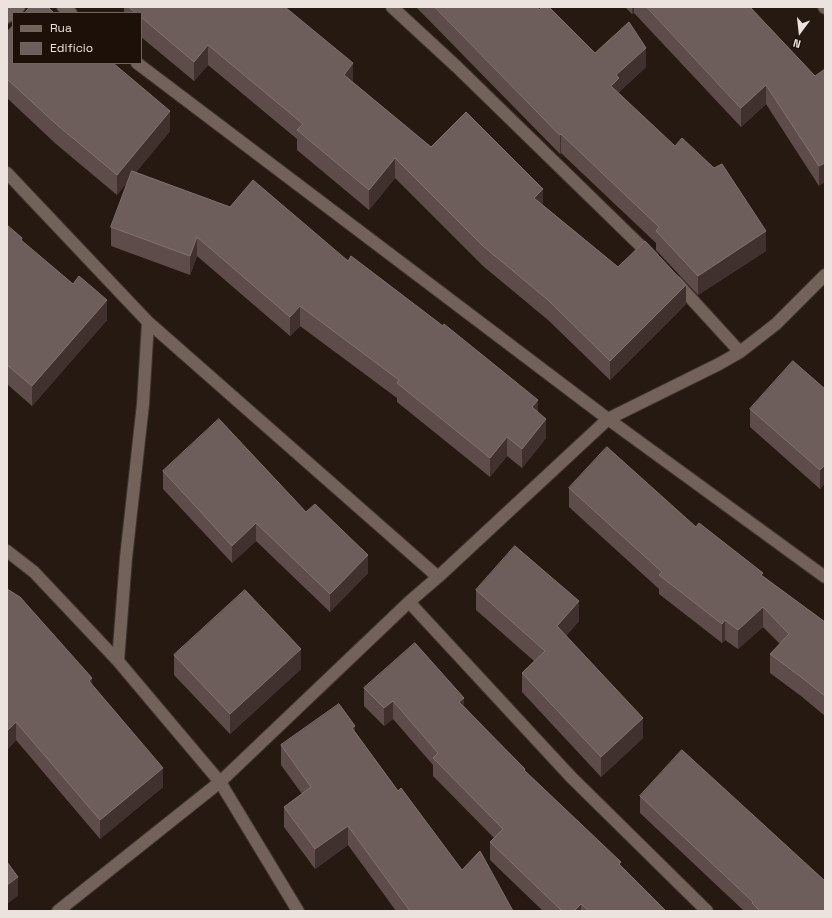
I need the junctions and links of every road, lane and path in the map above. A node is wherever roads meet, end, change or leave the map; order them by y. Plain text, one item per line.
1 (392, 7) edge
2 (139, 64) edge
3 (7, 172) edge
4 (825, 275) edge
5 (148, 322) junction
6 (740, 352) junction
7 (608, 419) junction
8 (7, 551) edge
9 (438, 577) junction
10 (825, 577) edge
11 (408, 602) junction
12 (118, 661) junction
13 (220, 782) junction
14 (58, 911) edge
15 (298, 911) edge
16 (708, 911) edge

1 - 6 street
2 - 7 street
3 - 5 street
4 - 6 street
5 - 9 street
5 - 12 street
6 - 7 street
7 - 9 street
7 - 10 street
8 - 12 street
9 - 11 street
11 - 13 street
11 - 16 street
12 - 13 street
13 - 14 street
13 - 15 street

